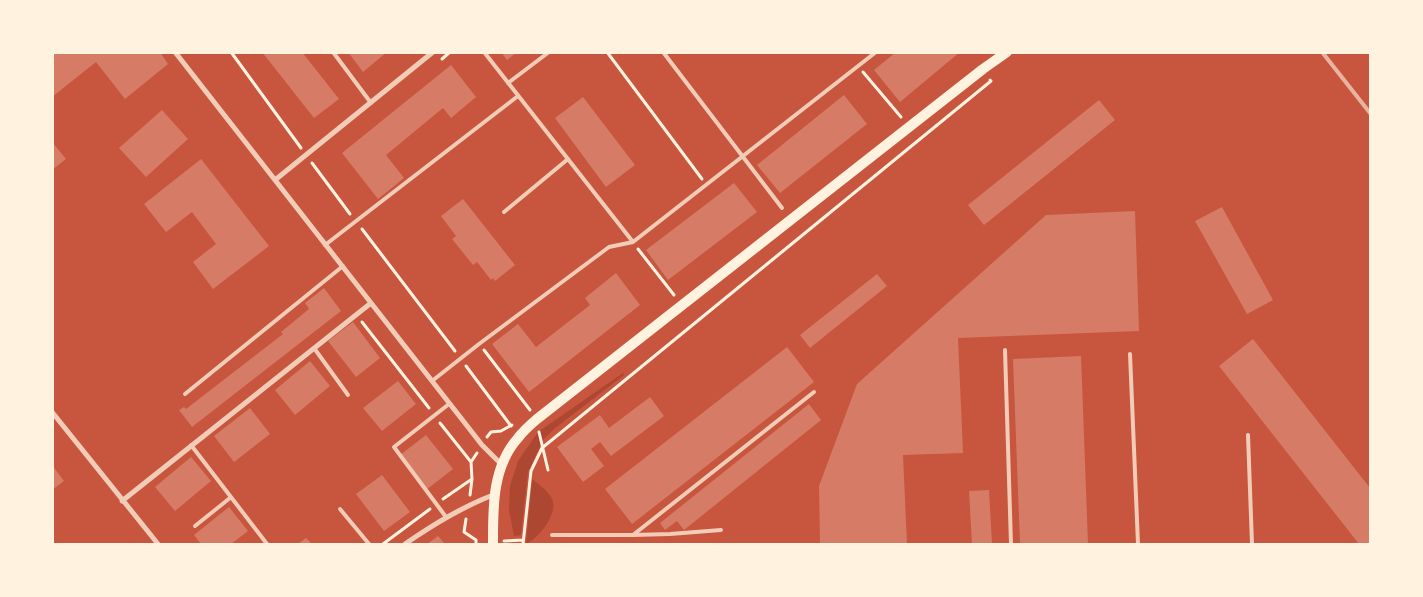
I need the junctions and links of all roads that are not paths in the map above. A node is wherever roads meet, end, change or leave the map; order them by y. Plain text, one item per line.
1 (175, 52) edge
2 (333, 52) edge
3 (434, 52) edge
4 (484, 52) edge
5 (549, 52) edge
6 (663, 52) edge
7 (876, 52) edge
8 (1007, 52) edge
9 (508, 83) junction
10 (518, 96) junction
11 (371, 103) junction
12 (744, 156) junction
13 (568, 159) junction
14 (275, 180) junction
15 (782, 208) dead end
16 (504, 212) dead end
17 (633, 242) junction
18 (325, 245) junction
19 (343, 266) junction
20 (371, 303) junction
21 (314, 348) junction
22 (1005, 350) dead end
23 (1130, 354) dead end
24 (432, 381) junction
25 (814, 392) dead end
26 (184, 394) dead end
27 (348, 395) dead end
28 (450, 404) junction
29 (52, 412) edge
30 (1248, 435) dead end
31 (191, 445) junction
32 (502, 465) junction
33 (494, 495) junction
34 (230, 498) junction
35 (122, 501) junction
36 (340, 509) dead end
37 (446, 517) junction
38 (195, 526) dead end
39 (721, 530) dead end
40 (552, 535) dead end
41 (633, 535) junction
42 (158, 544) edge
43 (267, 544) edge
44 (370, 544) edge
45 (405, 544) edge
46 (493, 544) edge
47 (1011, 544) edge
48 (1138, 544) edge
49 (1252, 544) edge

1 - 14 street
2 - 11 lane
3 - 11 street
4 - 9 lane
5 - 9 lane
6 - 12 lane
7 - 12 lane
8 - 32 main road
9 - 10 lane
10 - 13 lane
10 - 18 lane
11 - 14 street
12 - 15 lane
12 - 17 lane
13 - 16 lane
13 - 17 lane
14 - 18 street
17 - 24 lane
18 - 19 street
19 - 20 street
19 - 26 lane
20 - 21 street
20 - 24 street
21 - 27 lane
21 - 31 street
22 - 47 lane
23 - 48 lane
24 - 28 street
25 - 41 lane
28 - 32 street
28 - 37 lane
29 - 35 street
30 - 49 lane
31 - 34 lane
31 - 35 street
32 - 33 main road
33 - 37 street
33 - 46 main road
34 - 38 lane
34 - 43 lane
35 - 42 street
36 - 44 lane
37 - 45 street
39 - 41 lane
40 - 41 lane

